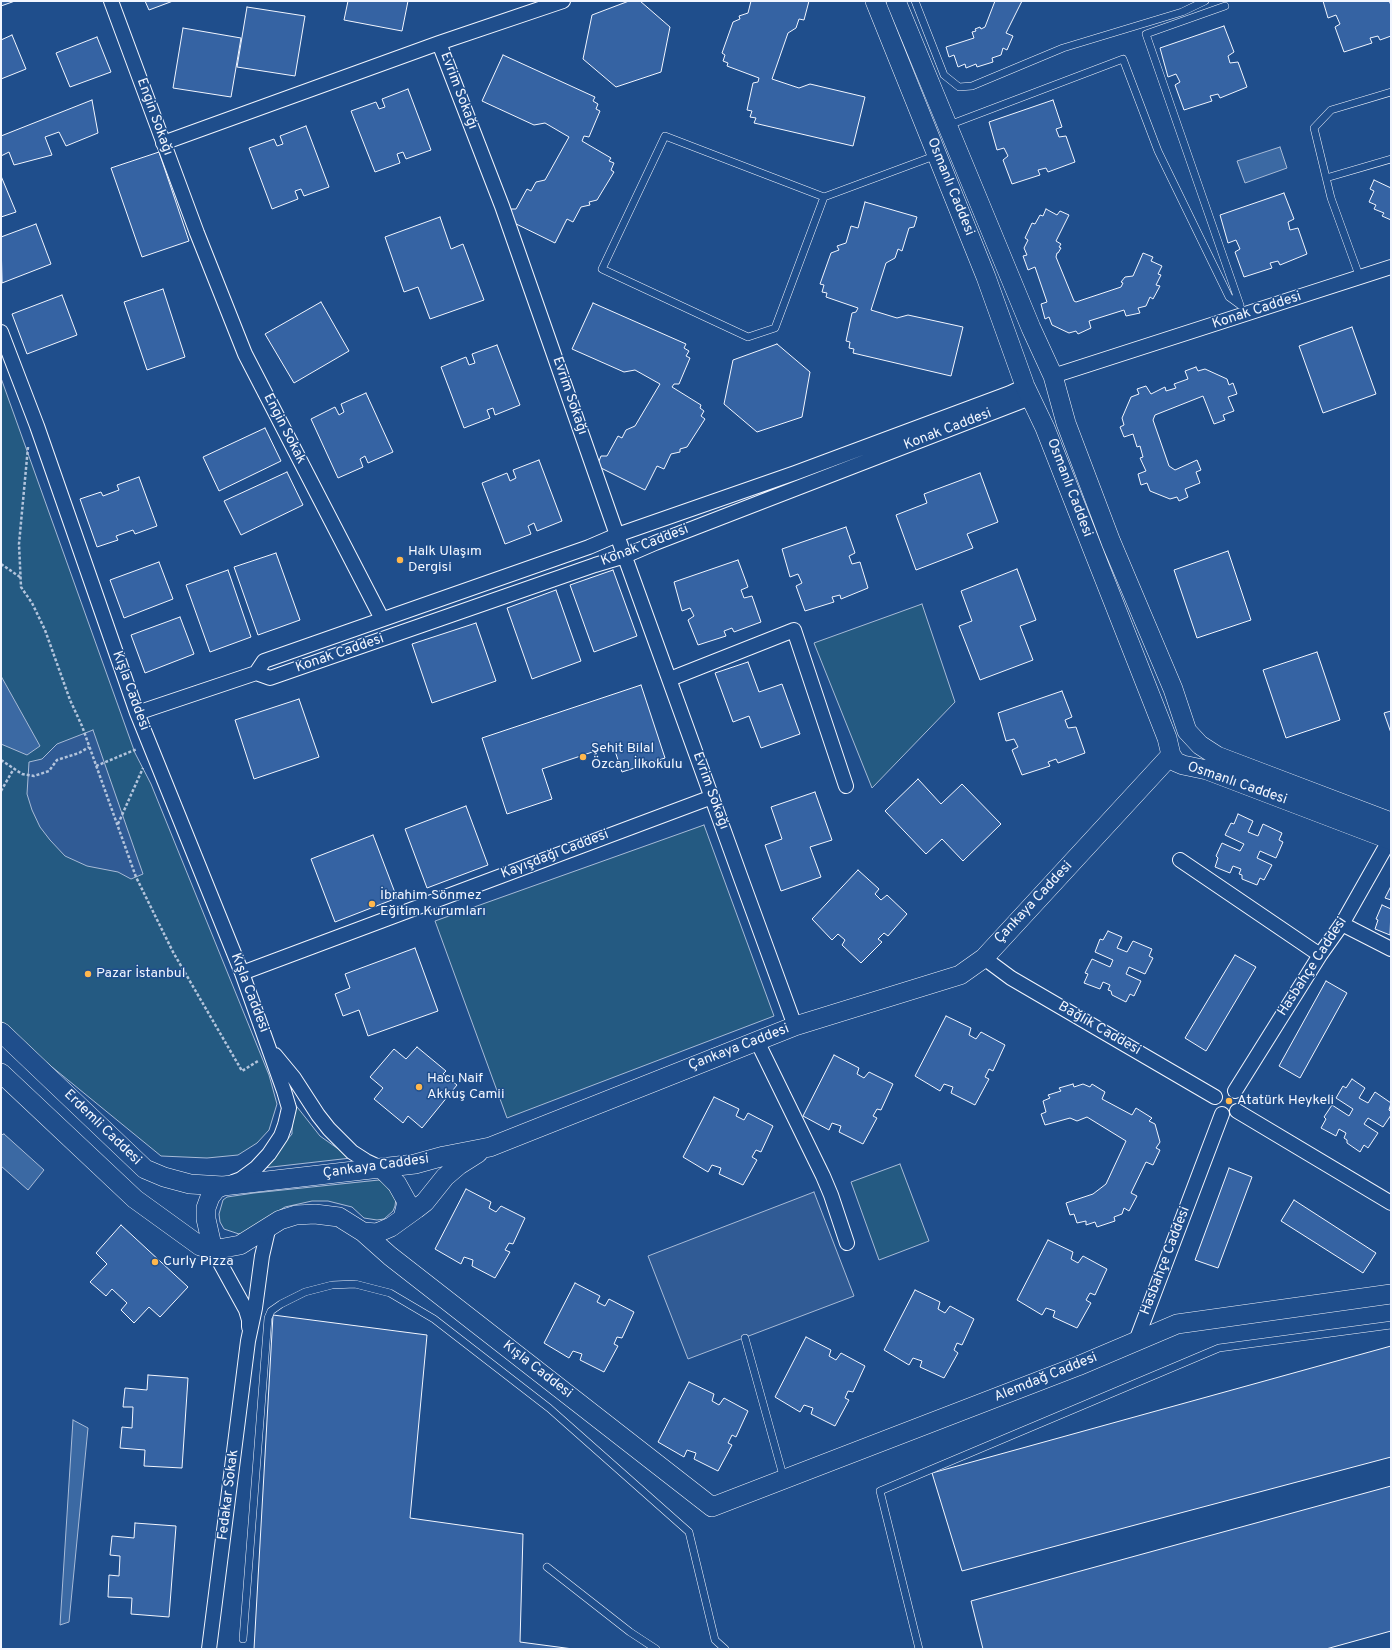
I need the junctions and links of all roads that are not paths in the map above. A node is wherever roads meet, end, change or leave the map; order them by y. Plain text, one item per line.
1 (111, 1) edge
2 (563, 1) edge
3 (875, 1) edge
4 (896, 1) edge
5 (915, 1) edge
6 (1204, 1) edge
7 (1225, 6) dead end
8 (439, 43) junction
9 (1391, 92) edge
10 (947, 126) junction
11 (163, 143) junction
12 (937, 155) junction
13 (1391, 159) edge
14 (1326, 178) junction
15 (824, 197) junction
16 (197, 234) joint
17 (1391, 267) edge
18 (1360, 278) junction
19 (1242, 310) junction
20 (1, 332) edge
21 (1053, 377) junction
22 (1028, 392) junction
23 (617, 535) junction
24 (625, 556) junction
25 (382, 619) junction
26 (256, 673) junction
27 (670, 679) junction
28 (137, 713) junction
29 (1196, 740) junction
30 (1170, 751) junction
31 (1188, 766) junction
32 (846, 786) dead end
33 (712, 797) junction
34 (1391, 822) edge
35 (1390, 841) edge
36 (1180, 860) dead end
37 (1342, 924) junction
38 (1391, 949) edge
39 (1320, 955) junction
40 (984, 958) junction
41 (242, 973) junction
42 (796, 1026) junction
43 (1, 1032) edge
44 (757, 1040) junction
45 (269, 1047) junction
46 (1, 1073) edge
47 (1235, 1092) junction
48 (1215, 1097) junction
49 (1237, 1111) junction
50 (1222, 1114) junction
51 (490, 1146) junction
52 (381, 1168) junction
53 (223, 1186) junction
54 (1391, 1203) edge
55 (403, 1218) junction
56 (269, 1226) junction
57 (363, 1232) junction
58 (847, 1243) dead end
59 (213, 1250) junction
60 (1391, 1294) edge
61 (1391, 1325) edge
62 (745, 1338) dead end
63 (248, 1341) junction
64 (1136, 1341) junction
65 (784, 1479) junction
66 (712, 1507) joint
67 (547, 1567) dead end
68 (243, 1640) dead end
69 (209, 1649) edge
70 (656, 1649) edge
71 (725, 1649) edge
72 (919, 1649) edge

1 - 11 street, Engin Sokağı
2 - 8 street
3 - 12 main road, Osmanlı Caddesi
4 - 10 main road, Osmanlı Caddesi
5 - 6 lane
7 - 19 lane
8 - 11 street, Evrim Sokağı
8 - 23 street, Evrim Sokağı
9 - 14 lane
10 - 19 lane
10 - 21 main road, Osmanlı Caddesi
11 - 16 street, Engin Sokağı
12 - 15 lane
12 - 22 main road, Osmanlı Caddesi
13 - 14 lane
14 - 18 lane
15 - 15 lane
16 - 25 street, Engin Sokak
17 - 18 street, Konak Caddesi
18 - 19 street, Konak Caddesi
19 - 21 street, Konak Caddesi
20 - 28 street, Kışla Caddesi
21 - 22 main road
21 - 22 main road
21 - 29 main road, Osmanlı Caddesi
22 - 23 street, Konak Caddesi
22 - 24 street, Konak Caddesi
22 - 30 main road, Osmanlı Caddesi
23 - 24 street, Evrim Sokağı
23 - 25 street, Konak Caddesi
24 - 26 street, Konak Caddesi
24 - 27 street, Evrim Sokağı
25 - 26 street, Konak Caddesi
26 - 28 street, Konak Caddesi
27 - 32 street
27 - 33 street, Evrim Sokağı
28 - 41 street, Kışla Caddesi
29 - 30 main road
29 - 31 main road
29 - 34 main road, Osmanlı Caddesi
30 - 31 main road, Osmanlı Caddesi
30 - 40 main road, Çankaya Caddesi
31 - 35 main road, Osmanlı Caddesi
33 - 41 street, Kayışdağı Caddesi
33 - 42 street, Evrim Sokağı
35 - 37 street, Hasbahçe Caddesi
36 - 39 street
37 - 38 street
37 - 39 street, Hasbahçe Caddesi
39 - 47 street, Hasbahçe Caddesi
40 - 42 main road, Çankaya Caddesi
40 - 48 street, Bağlık Caddesi
41 - 45 street, Kışla Caddesi
42 - 44 main road, Çankaya Caddesi
43 - 53 main road, Erdemli Caddesi
44 - 51 main road, Çankaya Caddesi
44 - 58 street
45 - 52 street
45 - 53 street, Kışla Caddesi
46 - 59 main road, Erdemli Caddesi
47 - 48 street
47 - 49 street
48 - 50 street
49 - 50 street
49 - 54 street
50 - 64 street, Hasbahçe Caddesi
51 - 52 main road, Çankaya Caddesi
51 - 55 main road
52 - 53 main road, Çankaya Caddesi
52 - 55 main road
53 - 59 main road
55 - 57 main road
56 - 57 main road, Kışla Caddesi
56 - 59 main road, Kışla Caddesi
56 - 63 street
57 - 66 main road, Kışla Caddesi
59 - 63 street
60 - 64 main road, Alemdağ Caddesi
61 - 72 lane
62 - 65 lane
63 - 69 street, Fedakar Sokak
64 - 65 main road, Alemdağ Caddesi
65 - 66 main road, Alemdağ Caddesi
67 - 70 lane
68 - 71 lane

